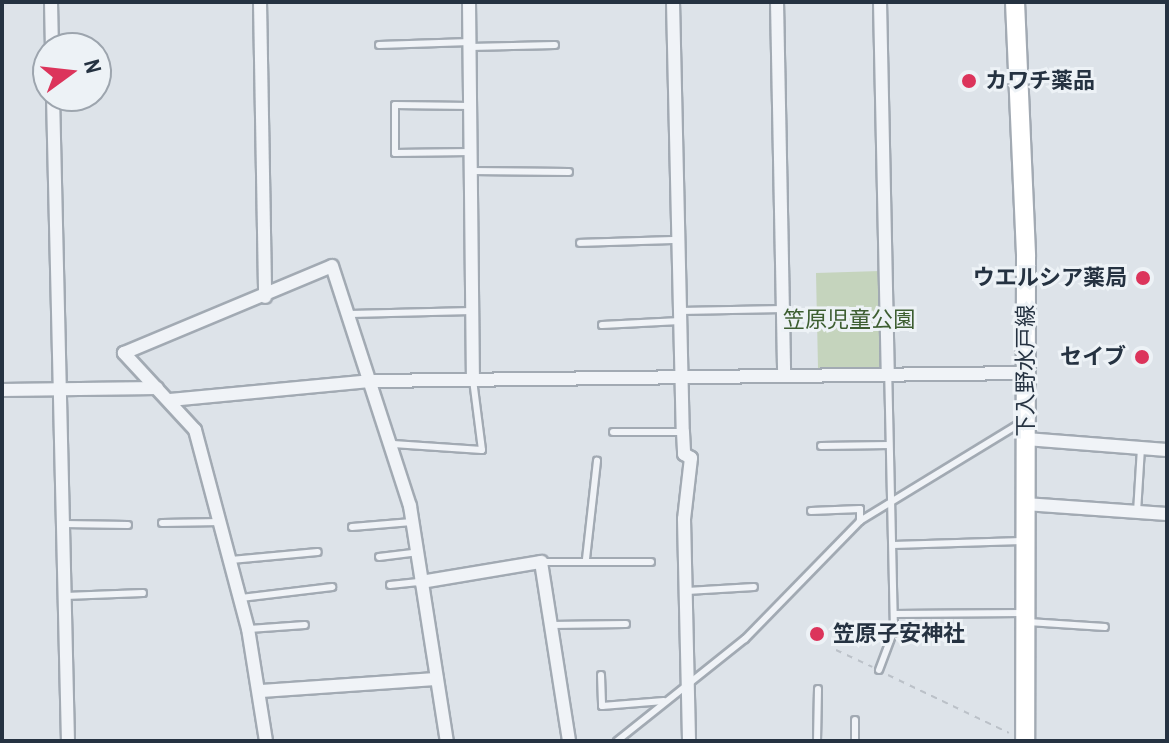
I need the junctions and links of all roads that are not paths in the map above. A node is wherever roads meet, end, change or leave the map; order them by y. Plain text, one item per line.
1 (51, 2) edge
2 (260, 2) edge
3 (469, 2) edge
4 (673, 2) edge
5 (777, 2) edge
6 (880, 2) edge
7 (1015, 2) edge
8 (52, 32) edge
9 (470, 44) junction
10 (379, 45) dead end
11 (555, 45) dead end
12 (470, 106) junction
13 (53, 112) edge
14 (470, 152) junction
15 (470, 171) junction
16 (569, 172) dead end
17 (678, 240) junction
18 (580, 243) dead end
19 (265, 297) junction
20 (783, 309) junction
21 (472, 311) junction
22 (350, 314) junction
23 (680, 316) junction
24 (602, 325) dead end
25 (888, 371) junction
26 (1025, 373) junction
27 (784, 374) junction
28 (681, 377) junction
29 (473, 380) junction
30 (372, 381) junction
31 (157, 388) junction
32 (60, 389) junction
33 (2, 390) edge
34 (170, 400) junction
35 (1025, 430) junction
36 (613, 432) dead end
37 (683, 432) junction
38 (393, 444) junction
39 (889, 445) junction
40 (821, 446) dead end
41 (1141, 448) junction
42 (1167, 450) edge
43 (597, 461) dead end
44 (891, 500) junction
45 (1025, 504) junction
46 (811, 511) dead end
47 (1137, 512) junction
48 (1167, 514) edge
49 (860, 521) junction
50 (221, 522) junction
51 (412, 522) junction
52 (162, 523) dead end
53 (63, 524) junction
54 (128, 525) dead end
55 (352, 527) dead end
56 (1025, 541) junction
57 (893, 545) junction
58 (318, 552) dead end
59 (417, 552) junction
60 (379, 557) dead end
61 (586, 559) junction
62 (231, 560) junction
63 (541, 562) junction
64 (651, 562) dead end
65 (421, 582) junction
66 (390, 585) dead end
67 (332, 587) dead end
68 (754, 587) dead end
69 (687, 591) junction
70 (143, 593) dead end
71 (65, 596) junction
72 (241, 598) junction
73 (894, 614) junction
74 (1025, 618) junction
75 (626, 624) dead end
76 (305, 625) dead end
77 (551, 625) junction
78 (1105, 627) dead end
79 (248, 629) junction
80 (879, 670) road end
81 (601, 675) dead end
82 (437, 679) junction
83 (690, 681) junction
84 (818, 689) dead end
85 (260, 691) junction
86 (664, 701) junction
87 (855, 720) dead end
88 (1025, 740) edge
89 (68, 741) edge
90 (266, 741) edge
91 (447, 741) edge
92 (569, 741) edge
93 (617, 741) edge
94 (689, 741) edge
95 (817, 741) edge
96 (855, 741) edge

1 - 8 street
2 - 19 street
3 - 9 street
4 - 17 street
5 - 20 street
6 - 25 street
7 - 26 main road, 下入野水戸線
9 - 10 lane
9 - 11 lane
9 - 12 street
12 - 14 street
12 - 14 lane
13 - 32 street
14 - 15 street
15 - 16 lane
15 - 21 street
17 - 18 lane
17 - 23 street
19 - 22 street
19 - 31 street
20 - 23 lane
20 - 27 street
21 - 22 lane
21 - 29 street
22 - 30 street
23 - 24 lane
23 - 28 street
25 - 26 street
25 - 27 street
25 - 39 lane
26 - 35 main road, 下入野水戸線
27 - 28 street
28 - 29 street
28 - 37 street
29 - 30 street
29 - 38 lane
30 - 34 street
30 - 38 street
31 - 32 street
31 - 34 street
32 - 33 street
32 - 53 street
34 - 50 street
35 - 41 street
35 - 44 lane
35 - 45 main road, 下入野水戸線
36 - 37 lane
37 - 69 street
38 - 51 street
39 - 40 lane
39 - 44 lane
41 - 42 street
41 - 47 lane
43 - 61 lane
44 - 49 lane
44 - 57 lane
45 - 47 street
45 - 56 main road, 下入野水戸線
46 - 49 lane
47 - 48 street
49 - 83 lane
50 - 52 lane
50 - 62 street
51 - 55 lane
51 - 59 street
53 - 54 lane
53 - 71 street
56 - 57 lane
56 - 74 main road, 下入野水戸線
57 - 73 lane
58 - 62 lane
59 - 60 lane
59 - 65 street
61 - 63 lane
61 - 64 lane
62 - 72 street
63 - 65 street
63 - 77 street
65 - 66 lane
65 - 82 street
67 - 72 lane
68 - 69 lane
69 - 83 street
70 - 71 lane
71 - 89 street
72 - 79 street
73 - 74 lane
73 - 80 lane
74 - 78 lane
74 - 88 main road, 下入野水戸線
75 - 77 lane
76 - 79 lane
77 - 92 street
79 - 85 street
81 - 86 lane
82 - 85 street
82 - 91 street
83 - 86 lane
83 - 94 street
84 - 95 lane
85 - 90 street
86 - 93 lane
87 - 96 lane

